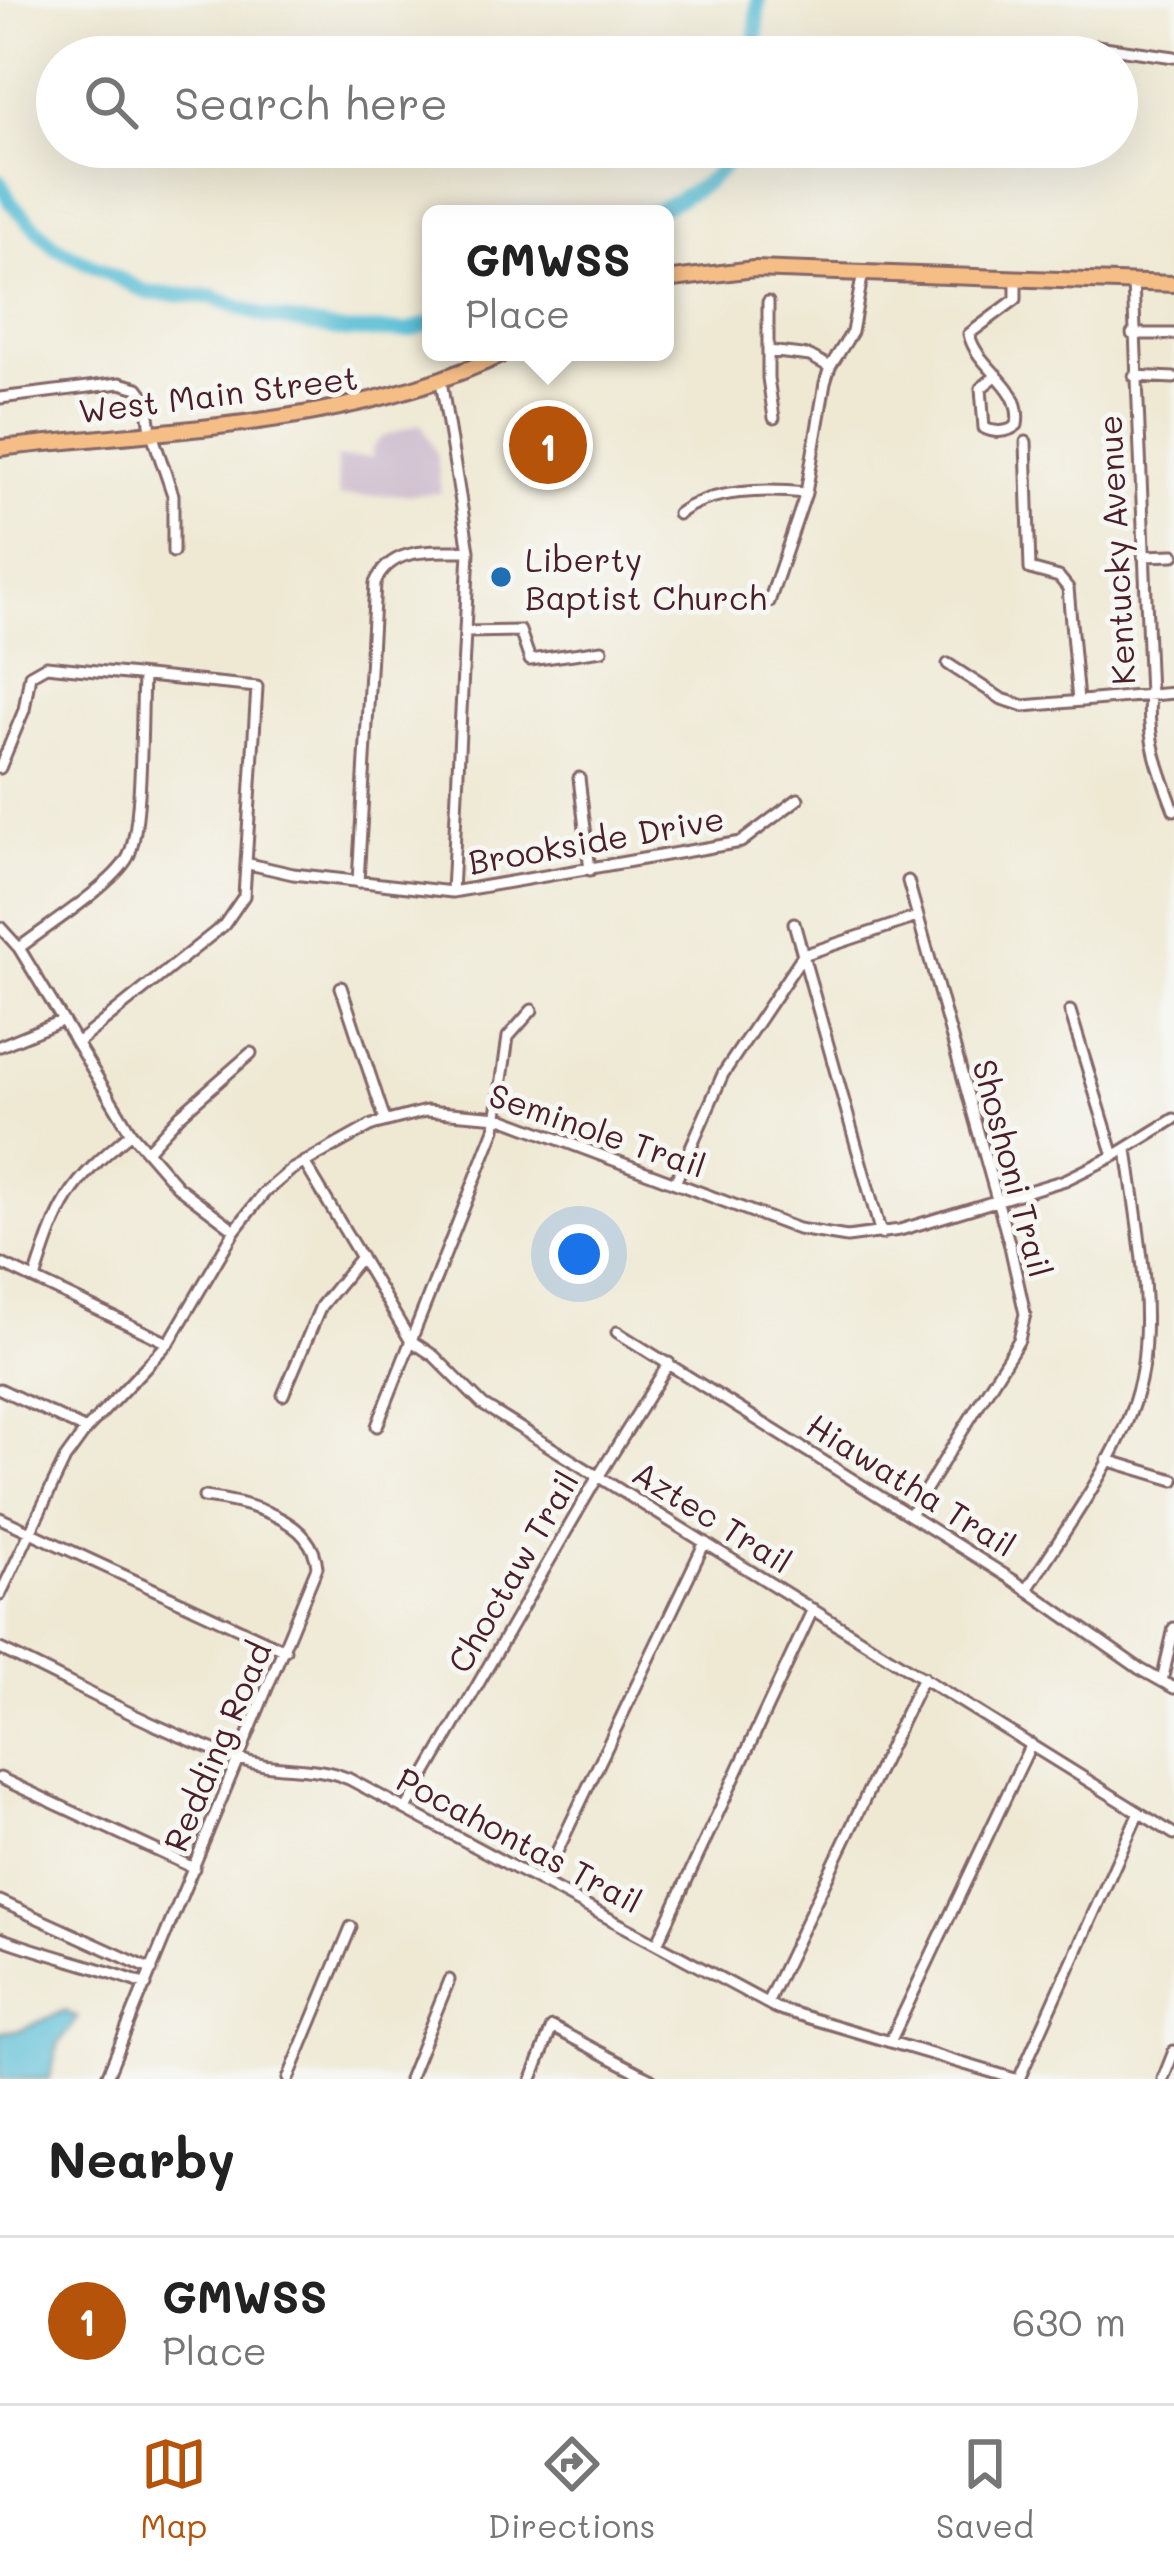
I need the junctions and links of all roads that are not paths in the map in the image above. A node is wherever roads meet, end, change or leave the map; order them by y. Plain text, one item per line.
1 (1138, 52) edge
2 (1174, 57) edge
3 (863, 272) junction
4 (674, 279) edge
5 (1016, 279) junction
6 (1132, 283) junction
7 (1174, 284) edge
8 (768, 302) dead end
9 (1132, 334) junction
10 (1174, 334) edge
11 (768, 351) junction
12 (487, 361) edge
13 (830, 367) junction
14 (997, 375) junction
15 (1134, 376) junction
16 (1174, 378) edge
17 (441, 381) junction
18 (0, 398) edge
19 (774, 418) dead end
20 (151, 431) junction
21 (1026, 442) dead end
22 (0, 448) edge
23 (806, 493) junction
24 (678, 514) dead end
25 (469, 550) junction
26 (173, 552) dead end
27 (1174, 555) edge
28 (1143, 556) junction
29 (769, 602) dead end
30 (466, 632) junction
31 (602, 650) dead end
32 (948, 664) dead end
33 (143, 677) junction
34 (1174, 693) edge
35 (1150, 695) junction
36 (1078, 701) junction
37 (0, 768) edge
38 (579, 778) dead end
39 (1169, 782) edge
40 (798, 799) dead end
41 (1174, 810) edge
42 (249, 864) junction
43 (590, 870) junction
44 (358, 881) junction
45 (908, 881) dead end
46 (452, 892) junction
47 (917, 917) junction
48 (794, 922) dead end
49 (0, 927) edge
50 (19, 948) junction
51 (803, 955) junction
52 (341, 987) dead end
53 (532, 1010) dead end
54 (1070, 1011) dead end
55 (61, 1021) junction
56 (78, 1042) junction
57 (0, 1046) edge
58 (251, 1053) dead end
59 (499, 1117) junction
60 (1174, 1119) edge
61 (385, 1120) junction
62 (131, 1132) junction
63 (1127, 1149) junction
64 (147, 1151) junction
65 (1114, 1156) junction
66 (304, 1162) junction
67 (675, 1183) junction
68 (997, 1201) junction
69 (235, 1230) junction
70 (881, 1234) junction
71 (361, 1257) junction
72 (0, 1263) edge
73 (34, 1280) junction
74 (617, 1332) dead end
75 (410, 1340) junction
76 (168, 1342) junction
77 (670, 1364) junction
78 (0, 1389) edge
79 (283, 1395) dead end
80 (377, 1426) dead end
81 (86, 1430) junction
82 (1107, 1460) junction
83 (598, 1477) junction
84 (1174, 1480) edge
85 (204, 1497) dead end
86 (910, 1515) junction
87 (0, 1518) edge
88 (29, 1532) junction
89 (705, 1542) junction
90 (1027, 1590) junction
91 (0, 1595) edge
92 (814, 1610) junction
93 (1174, 1628) edge
94 (0, 1649) edge
95 (285, 1651) junction
96 (923, 1677) junction
97 (1162, 1682) junction
98 (1174, 1688) edge
99 (1031, 1744) junction
100 (240, 1760) junction
101 (0, 1778) edge
102 (406, 1809) junction
103 (1139, 1812) junction
104 (1174, 1834) edge
105 (194, 1868) junction
106 (542, 1882) junction
107 (0, 1901) edge
108 (351, 1927) dead end
109 (0, 1938) edge
110 (656, 1944) junction
111 (106, 1950) junction
112 (99, 1966) junction
113 (152, 1970) junction
114 (449, 1980) dead end
115 (146, 1984) junction
116 (767, 2003) junction
117 (890, 2042) junction
118 (1174, 2051) edge
119 (106, 2079) edge
120 (288, 2079) edge
121 (409, 2079) edge
122 (532, 2079) edge
123 (651, 2079) edge
124 (1017, 2079) edge
125 (1163, 2079) edge

1 - 2 street
3 - 4 main road
3 - 5 main road
3 - 13 street
5 - 6 main road
5 - 14 street
6 - 7 main road
6 - 9 street, Kentucky Avenue
8 - 11 street
9 - 10 street
9 - 15 street, Kentucky Avenue
11 - 13 street
11 - 19 street
12 - 17 main road, West Main Street
13 - 23 street
14 - 14 street
15 - 16 street
15 - 28 street, Kentucky Avenue
17 - 20 main road, West Main Street
17 - 25 street
18 - 20 street
20 - 22 main road, West Main Street
20 - 26 street
21 - 36 street
23 - 24 street
23 - 29 street
25 - 30 street
25 - 44 street
27 - 28 street
28 - 35 street, Kentucky Avenue
30 - 31 street
30 - 46 street
32 - 36 street
33 - 37 street
33 - 42 street
33 - 50 street
34 - 35 street
35 - 36 street
35 - 39 street, Kentucky Avenue
38 - 43 street
39 - 41 street, Kentucky Avenue
40 - 43 street, Brookside Drive
42 - 44 street, Brookside Drive
42 - 56 street
43 - 46 street, Brookside Drive
44 - 46 street, Brookside Drive
45 - 47 street, Shoshoni Trail
47 - 51 street
47 - 68 street, Shoshoni Trail
48 - 51 street
49 - 50 street
50 - 55 street
51 - 67 street
51 - 70 street
52 - 61 street
53 - 59 street
54 - 65 street
55 - 56 street
55 - 57 street
56 - 62 street
58 - 64 street
59 - 61 street, Seminole Trail
59 - 67 street, Seminole Trail
59 - 75 street
60 - 63 street, Seminole Trail
61 - 66 street, Seminole Trail
62 - 64 street
62 - 73 street
63 - 65 street, Seminole Trail
63 - 82 street
64 - 69 street
65 - 68 street, Seminole Trail
66 - 69 street, Seminole Trail
66 - 71 street, Aztec Trail
67 - 70 street, Seminole Trail
68 - 70 street, Seminole Trail
68 - 86 street, Shoshoni Trail
69 - 76 street, Seminole Trail
71 - 75 street, Aztec Trail
71 - 79 street
72 - 73 street
73 - 76 street
74 - 77 street, Hiawatha Trail
75 - 80 street
75 - 83 street, Aztec Trail
76 - 81 street, Seminole Trail
77 - 83 street, Choctaw Trail
77 - 86 street, Hiawatha Trail
78 - 81 street
81 - 88 street, Seminole Trail
82 - 84 street
82 - 90 street
83 - 89 street, Aztec Trail
83 - 102 street, Choctaw Trail
85 - 95 street, Redding Road
86 - 90 street, Hiawatha Trail
87 - 88 street
88 - 91 street, Seminole Trail
88 - 95 street
89 - 92 street, Aztec Trail
89 - 106 street
90 - 97 street, Hiawatha Trail
92 - 96 street, Aztec Trail
92 - 110 street
93 - 97 street
94 - 100 street, Pocahontas Trail
95 - 100 street, Redding Road
96 - 99 street, Aztec Trail
96 - 116 street
97 - 98 street, Hiawatha Trail
99 - 103 street, Aztec Trail
99 - 117 street
100 - 102 street, Pocahontas Trail
100 - 105 street, Redding Road
101 - 105 street
102 - 106 street, Pocahontas Trail
103 - 104 street, Aztec Trail
103 - 124 street
105 - 113 street, Redding Road
106 - 110 street, Pocahontas Trail
107 - 111 street
108 - 120 street
109 - 112 street
110 - 116 street, Pocahontas Trail
111 - 112 street
111 - 113 street
112 - 115 street
113 - 115 street, Redding Road
114 - 121 street
115 - 119 street, Redding Road
116 - 117 street, Pocahontas Trail
117 - 124 street, Pocahontas Trail
118 - 125 street
122 - 123 street

